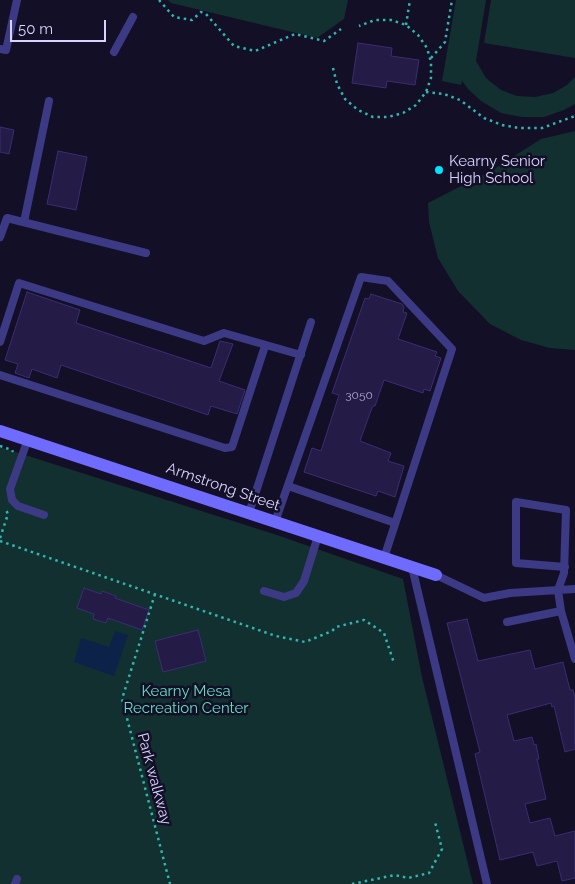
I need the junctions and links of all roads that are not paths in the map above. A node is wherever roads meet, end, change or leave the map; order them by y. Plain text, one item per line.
1 (17, 0) edge
2 (133, 17) dead end
3 (0, 49) edge
4 (114, 52) dead end
5 (49, 101) dead end
6 (24, 222) junction
7 (0, 237) edge
8 (146, 253) dead end
9 (311, 322) dead end
10 (0, 342) edge
11 (265, 346) junction
12 (301, 355) junction
13 (0, 375) edge
14 (0, 430) edge
15 (28, 439) junction
16 (288, 486) junction
17 (249, 513) junction
18 (44, 515) dead end
19 (275, 522) junction
20 (395, 523) junction
21 (318, 536) junction
22 (384, 558) junction
23 (412, 567) junction
24 (564, 567) junction
25 (436, 575) joint
26 (575, 589) edge
27 (264, 590) dead end
28 (558, 590) junction
29 (561, 611) junction
30 (507, 622) dead end
31 (575, 659) edge
32 (485, 884) edge

1 - 3 lane
2 - 4 lane
5 - 6 lane
6 - 7 lane
6 - 8 lane
9 - 12 lane
10 - 11 lane
11 - 12 lane
11 - 13 lane
12 - 17 lane
14 - 15 street, Armstrong Street
15 - 17 street, Armstrong Street
15 - 18 lane
16 - 19 lane
16 - 20 lane
16 - 20 lane
17 - 19 street, Armstrong Street
19 - 21 street, Armstrong Street
20 - 22 lane
21 - 22 street, Armstrong Street
21 - 27 lane
22 - 23 street, Armstrong Street
23 - 25 street, Armstrong Street
23 - 32 lane
24 - 24 lane
24 - 28 lane
25 - 28 lane
26 - 28 lane
28 - 29 lane
29 - 30 lane
29 - 31 lane

